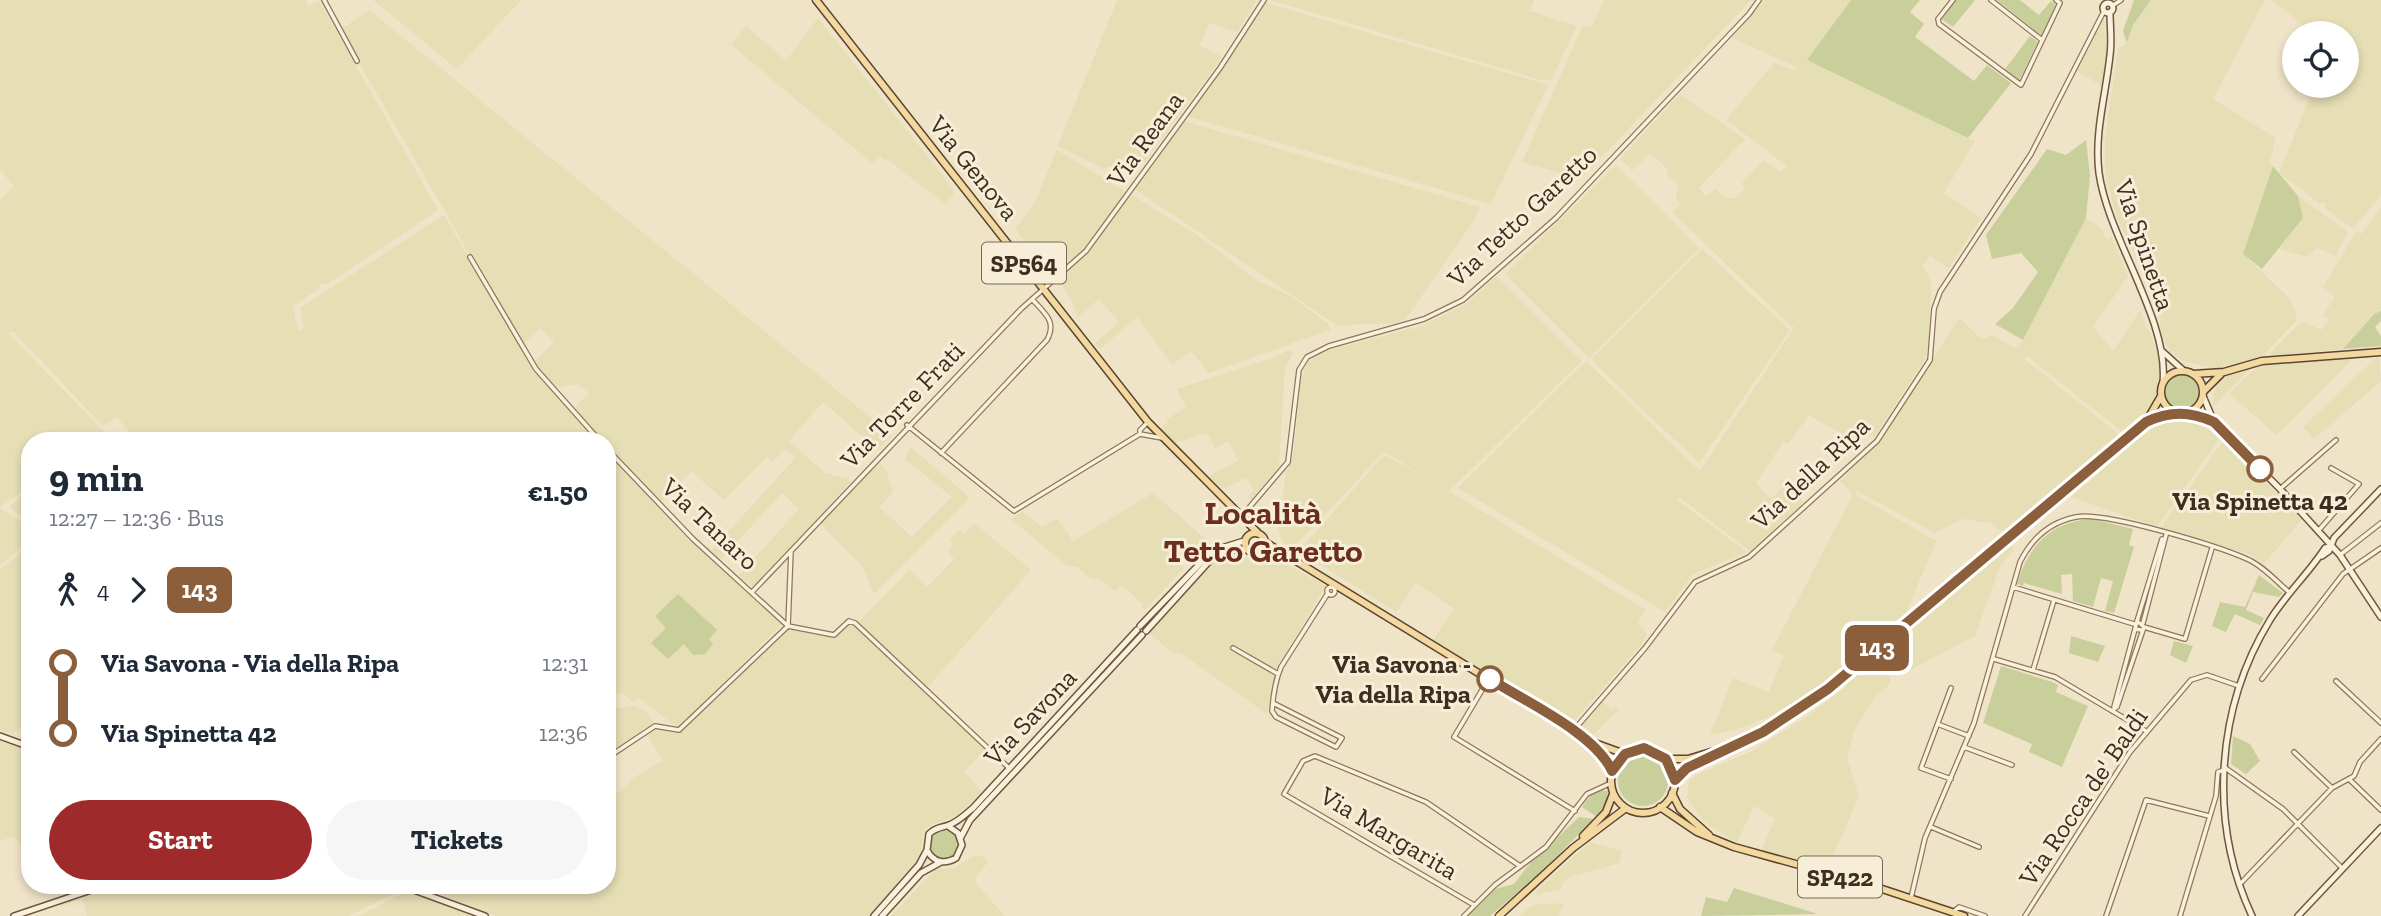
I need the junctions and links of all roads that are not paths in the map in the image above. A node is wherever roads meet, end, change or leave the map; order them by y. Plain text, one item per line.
1 (324, 0) edge
2 (816, 0) edge
3 (1264, 0) edge
4 (1759, 0) edge
5 (1953, 0) edge
6 (1991, 0) edge
7 (2056, 0) edge
8 (2121, 0) edge
9 (2106, 6) edge
10 (2042, 40) junction
11 (357, 61) dead end
12 (470, 257) dead end
13 (1044, 288) junction
14 (1032, 299) junction
15 (2163, 352) junction
16 (2381, 352) edge
17 (2184, 371) junction
18 (2224, 372) junction
19 (2193, 374) junction
20 (2163, 382) junction
21 (2203, 394) junction
22 (2161, 396) junction
23 (2174, 412) junction
24 (2185, 413) junction
25 (2146, 422) junction
26 (2214, 422) junction
27 (1150, 424) junction
28 (907, 425) junction
29 (592, 432) edge
30 (1140, 435) junction
31 (1147, 436) junction
32 (1164, 439) junction
33 (2336, 440) dead end
34 (942, 453) junction
35 (616, 458) edge
36 (2331, 468) dead end
37 (2280, 489) junction
38 (2381, 489) edge
39 (1241, 517) junction
40 (2381, 523) edge
41 (2319, 530) junction
42 (1258, 533) junction
43 (2166, 536) junction
44 (1246, 538) junction
45 (1265, 542) junction
46 (2331, 544) junction
47 (2212, 548) junction
48 (2381, 548) edge
49 (1246, 550) junction
50 (791, 551) junction
51 (1262, 551) junction
52 (2340, 555) junction
53 (1285, 556) junction
54 (2351, 569) junction
55 (1334, 586) junction
56 (2013, 587) junction
57 (753, 591) junction
58 (2289, 593) junction
59 (2054, 600) junction
60 (2380, 614) edge
61 (2136, 625) junction
62 (788, 626) junction
63 (2143, 627) junction
64 (1141, 631) junction
65 (1233, 648) dead end
66 (1994, 659) junction
67 (2033, 670) junction
68 (1278, 674) junction
69 (1489, 679) junction
70 (2262, 679) dead end
71 (2336, 681) dead end
72 (2239, 686) junction
73 (1951, 688) dead end
74 (1273, 703) junction
75 (2113, 709) junction
76 (2381, 723) edge
77 (1940, 725) junction
78 (1573, 731) junction
79 (2146, 731) junction
80 (0, 736) edge
81 (1969, 736) junction
82 (1581, 737) junction
83 (2381, 739) edge
84 (21, 744) edge
85 (1964, 747) junction
86 (1726, 748) junction
87 (616, 752) edge
88 (2294, 752) dead end
89 (1625, 754) junction
90 (1666, 759) junction
91 (2012, 765) dead end
92 (1009, 768) junction
93 (2224, 769) junction
94 (1612, 771) junction
95 (1951, 779) junction
96 (1675, 780) junction
97 (2350, 780) junction
98 (1611, 783) junction
99 (2332, 788) junction
100 (1672, 793) junction
101 (1613, 794) junction
102 (1660, 807) junction
103 (1626, 808) junction
104 (2381, 810) edge
105 (1575, 811) junction
106 (2209, 816) junction
107 (2297, 824) junction
108 (948, 826) junction
109 (1931, 827) junction
110 (1594, 828) junction
111 (2381, 828) edge
112 (961, 837) junction
113 (1716, 840) junction
114 (1979, 846) dead end
115 (927, 850) junction
116 (942, 862) junction
117 (1520, 866) junction
118 (2342, 869) junction
119 (2239, 885) junction
120 (80, 894) edge
121 (431, 894) edge
122 (1911, 898) junction
123 (1474, 905) junction
124 (1953, 912) junction
125 (2027, 914) edge
126 (15, 916) edge
127 (485, 916) edge
128 (874, 916) edge
129 (883, 916) edge
130 (1464, 916) edge
131 (1499, 916) edge
132 (1964, 916) edge
133 (1985, 916) edge
134 (2106, 916) edge
135 (2180, 916) edge
136 (2252, 916) edge
137 (2298, 916) edge

1 - 11 street
2 - 13 main road, Via Genova / SP564
3 - 13 street, Via Reana
4 - 39 street, Via Tetto Garetto
5 - 10 street
6 - 10 street
7 - 10 street
8 - 9 street, Via della Ripa
9 - 15 street, Via Spinetta
9 - 78 street, Via della Ripa
12 - 29 street
13 - 14 street, Via Torre Frati
13 - 27 main road, Via Genova / SP564
14 - 28 street, Via Torre Frati
14 - 34 street
15 - 17 street, Via Spinetta
15 - 20 street, Via Spinetta
16 - 18 main road
17 - 19 main road
17 - 20 main road
18 - 19 main road
18 - 21 main road
19 - 21 main road
20 - 22 main road
21 - 24 main road
21 - 26 street
22 - 23 main road
22 - 25 main road
23 - 24 main road
23 - 25 main road
24 - 26 street
25 - 86 main road
26 - 37 street
27 - 30 street
27 - 31 street
27 - 32 main road, Via Genova / SP564
28 - 34 street
28 - 50 street, Via Torre Frati
30 - 31 street
30 - 34 street
31 - 32 street
32 - 39 main road, Via Genova / SP564
33 - 37 street
35 - 57 street, Via Tanaro
36 - 41 street
37 - 41 street
38 - 46 street
39 - 42 main road, Via Genova / SP564
39 - 44 main road, Via Genova / SP564
40 - 52 street
41 - 46 street
42 - 44 main road
42 - 45 main road
43 - 47 street
43 - 56 street
43 - 61 street
43 - 63 street
44 - 49 main road
44 - 64 street, Via Savona
45 - 51 main road
45 - 53 main road
46 - 52 street
46 - 58 street
47 - 58 street
47 - 63 street
48 - 54 street
49 - 51 main road
49 - 64 street, Via Savona
50 - 57 street, Via Torre Frati
50 - 62 street
51 - 53 main road
52 - 54 street
53 - 55 main road
54 - 60 street
54 - 70 street
55 - 68 street
55 - 69 main road
56 - 59 street
56 - 66 street
57 - 62 street, Via Tanaro
58 - 72 street
59 - 61 street
59 - 67 street
61 - 63 street
61 - 63 street
61 - 75 street
62 - 87 street
62 - 92 street
63 - 75 street
64 - 92 street, Via Savona
64 - 112 street, Via Savona
65 - 68 street
66 - 67 street
66 - 81 street
67 - 75 street
68 - 74 street
69 - 78 main road
69 - 105 street
71 - 76 street
72 - 79 street, Via Rocca de' Baldi
72 - 93 street
73 - 77 street
74 - 74 street
75 - 79 street
77 - 81 street
77 - 95 street
78 - 82 main road
79 - 125 street, Via Rocca de' Baldi
80 - 84 street
81 - 85 street
82 - 89 main road
82 - 94 main road
83 - 97 street
85 - 91 street
85 - 95 street
86 - 90 main road
86 - 96 main road
88 - 99 street
89 - 90 main road
89 - 94 main road
90 - 96 main road
92 - 108 street, Via Savona
93 - 106 street
93 - 107 street
93 - 119 street
94 - 98 main road
95 - 109 street
96 - 100 main road
97 - 99 street
97 - 104 street
98 - 101 main road
98 - 105 street
99 - 107 street
100 - 102 main road
100 - 113 main road, SP422
101 - 103 main road
101 - 110 main road
102 - 103 main road
102 - 113 main road, SP422
103 - 110 main road
105 - 117 street
106 - 134 street
106 - 135 street
107 - 118 street
107 - 119 street
108 - 112 street
108 - 115 street
109 - 114 street
109 - 122 street
110 - 131 main road
111 - 118 street
112 - 116 street
113 - 122 main road, SP422
115 - 116 street
115 - 128 street
116 - 129 street
117 - 123 street
117 - 123 street, Via Margarita
118 - 137 street
119 - 136 street
120 - 126 street
121 - 127 street
122 - 124 main road, SP422
123 - 130 street
124 - 132 main road, SP422
124 - 133 street

